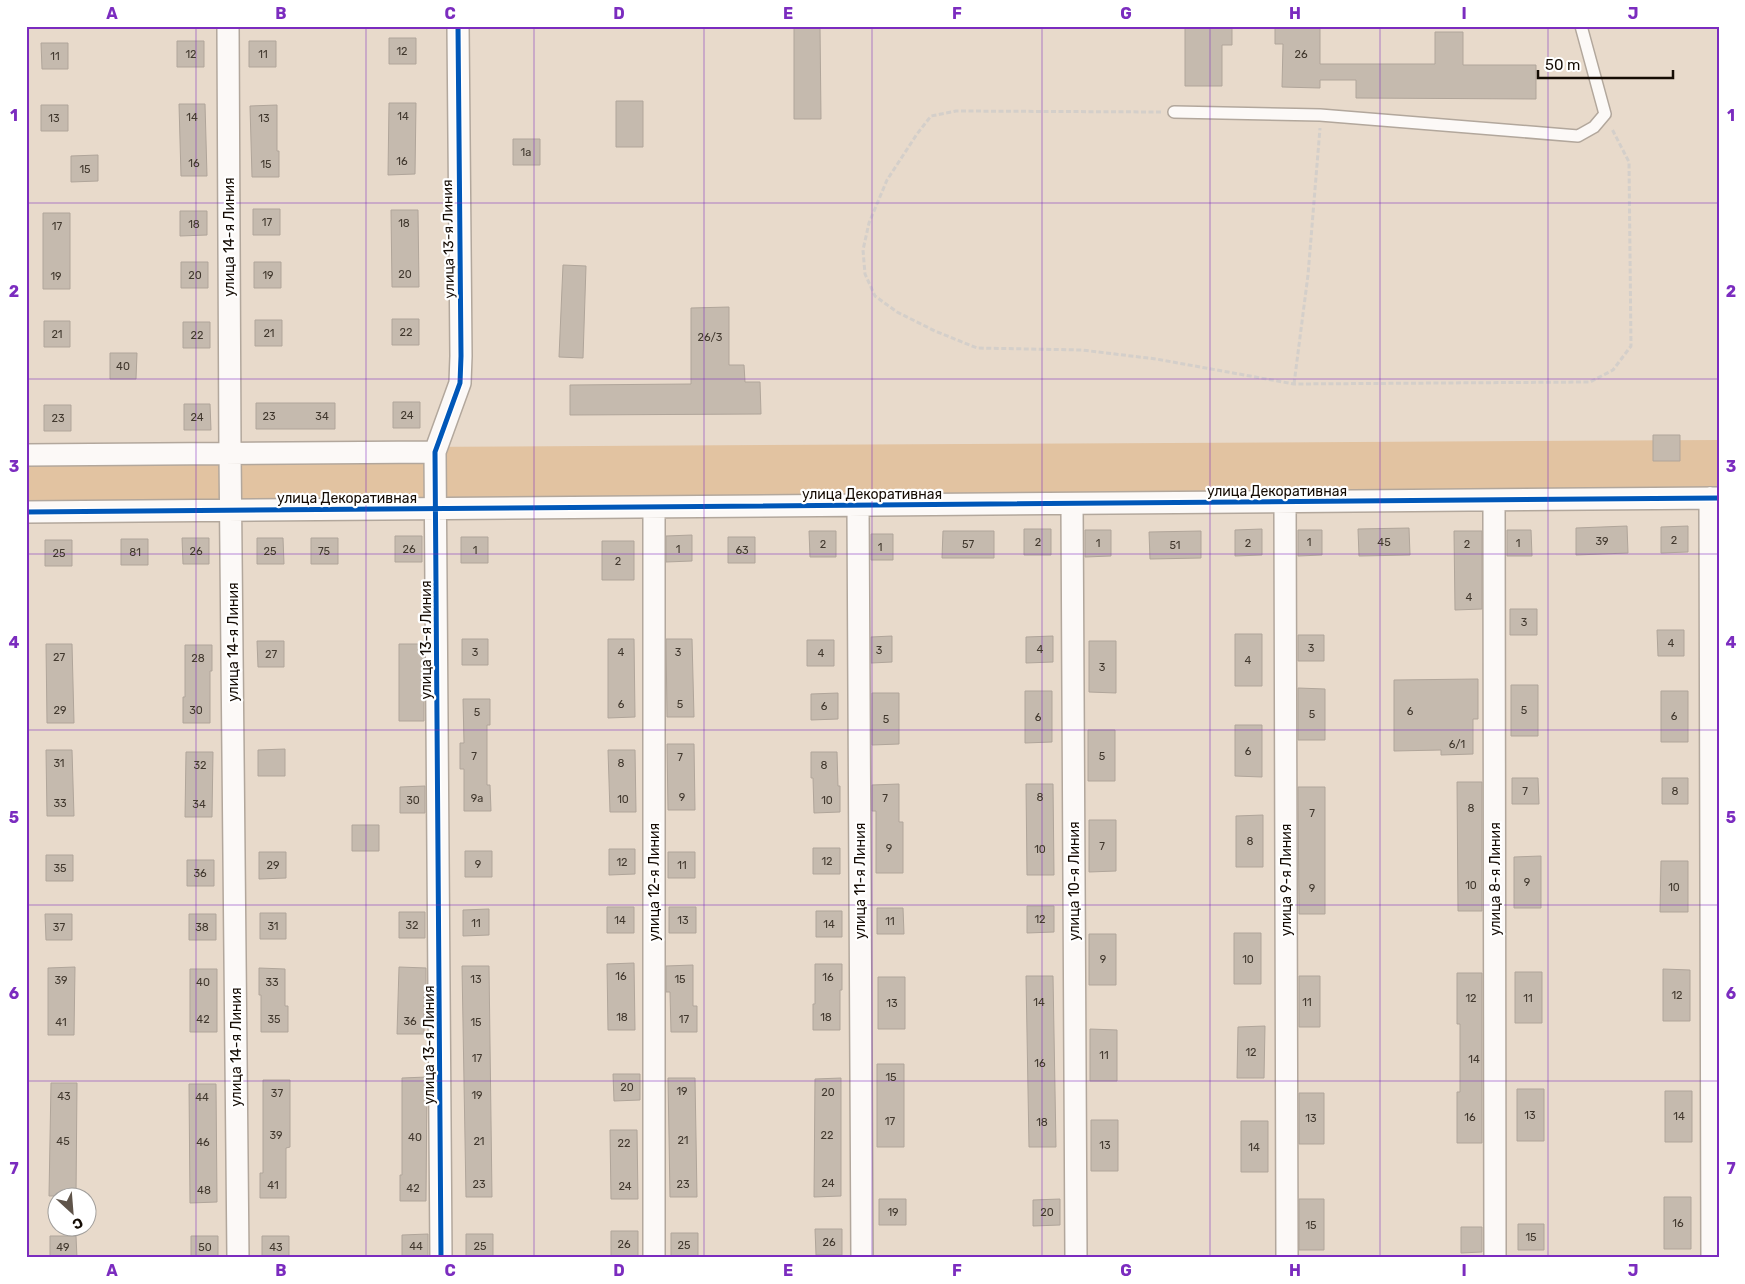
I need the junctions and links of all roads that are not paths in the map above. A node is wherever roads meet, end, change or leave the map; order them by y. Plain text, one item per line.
1 (228, 26) edge
2 (458, 26) edge
3 (1581, 26) edge
4 (1174, 112) road end
5 (435, 452) junction
6 (230, 453) junction
7 (26, 455) edge
8 (1714, 498) edge
9 (1494, 500) junction
10 (1286, 502) junction
11 (1072, 504) junction
12 (858, 505) junction
13 (654, 507) junction
14 (436, 509) junction
15 (232, 511) junction
16 (26, 512) edge
17 (238, 1258) edge
18 (441, 1258) edge
19 (654, 1258) edge
20 (862, 1258) edge
21 (1076, 1258) edge
22 (1287, 1258) edge
23 (1495, 1258) edge
24 (1712, 1258) edge

1 - 6 street, улица 14-я Линия
2 - 5 street, улица 13-я Линия
3 - 4 lane
5 - 6 street
5 - 14 street, улица 13-я Линия
6 - 7 street
6 - 15 street, улица 14-я Линия
8 - 9 street, улица Декоративная
8 - 24 street
9 - 10 street, улица Декоративная
9 - 23 street, улица 8-я Линия
10 - 11 street, улица Декоративная
10 - 22 street, улица 9-я Линия
11 - 12 street, улица Декоративная
11 - 21 street, улица 10-я Линия
12 - 13 street, улица Декоративная
12 - 20 street, улица 11-я Линия
13 - 14 street, улица Декоративная
13 - 19 street, улица 12-я Линия
14 - 15 street, улица Декоративная
14 - 18 street, улица 13-я Линия
15 - 16 street, улица Декоративная
15 - 17 street, улица 14-я Линия

